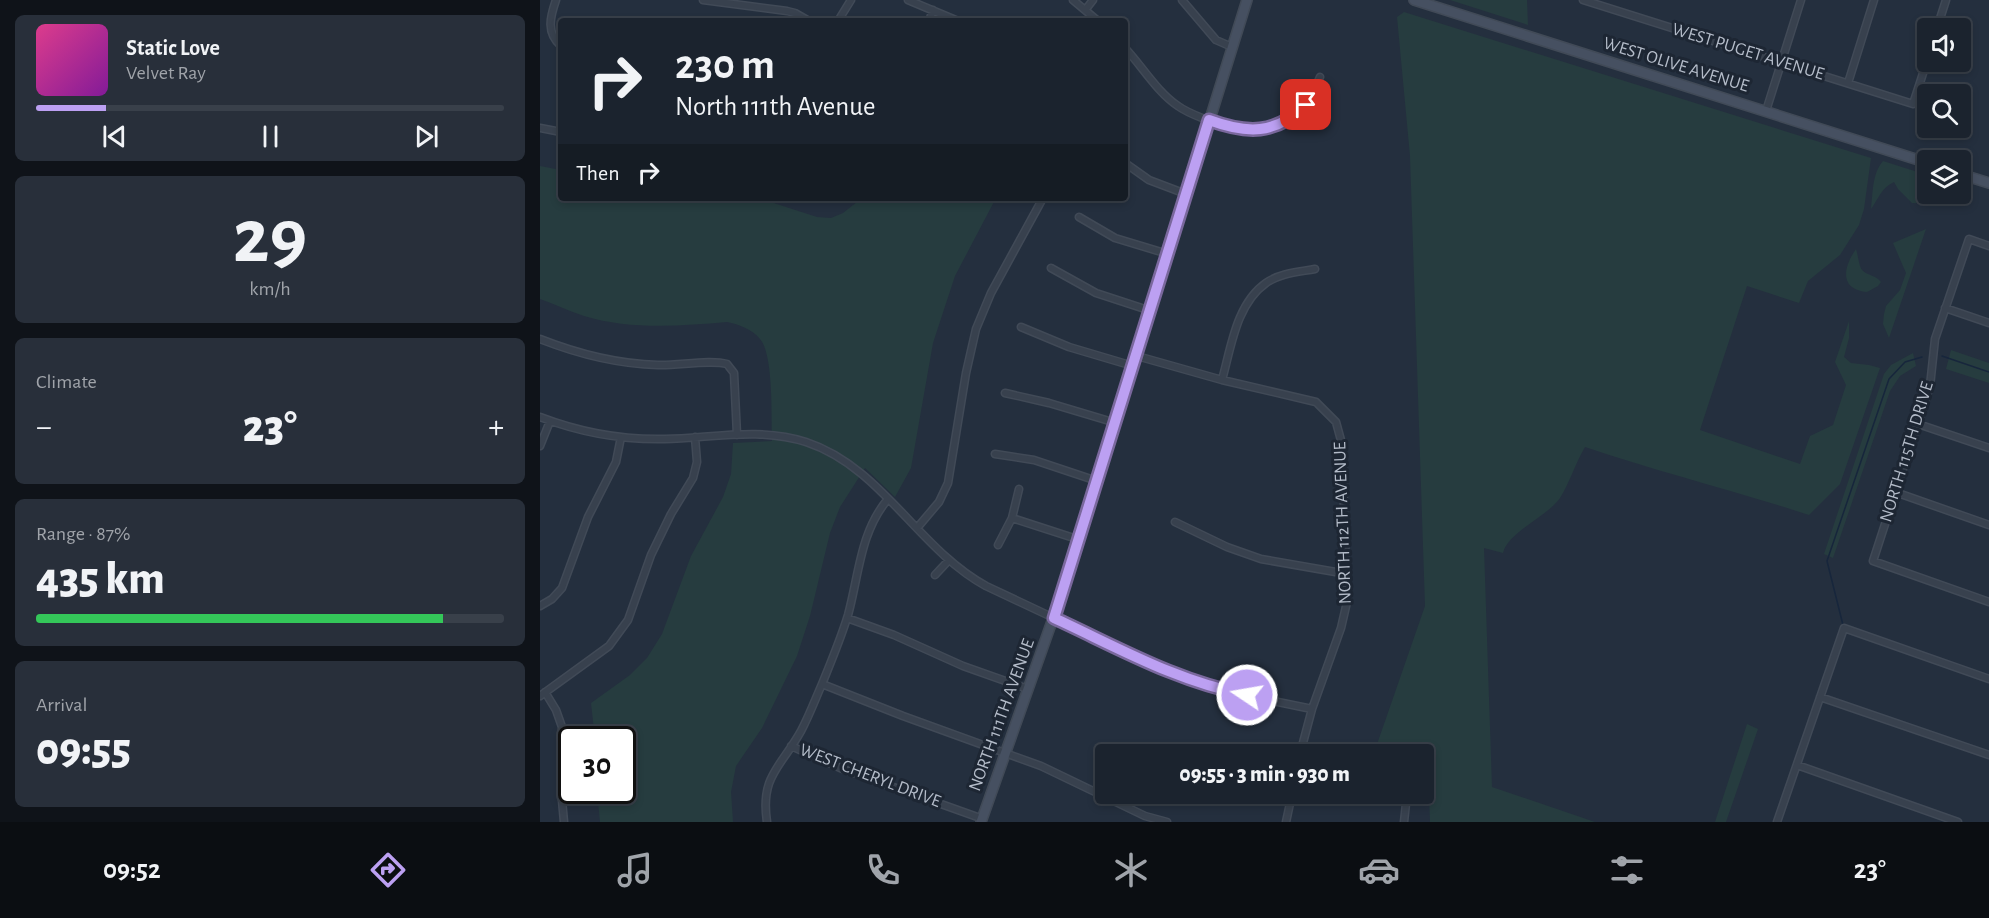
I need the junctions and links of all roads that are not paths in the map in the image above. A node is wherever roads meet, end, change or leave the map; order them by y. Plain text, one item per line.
1 (556, 0) edge
2 (703, 0) edge
3 (851, 0) edge
4 (908, 0) edge
5 (1073, 0) edge
6 (1094, 0) edge
7 (1182, 0) edge
8 (1246, 0) edge
9 (1414, 0) edge
10 (1583, 0) edge
11 (1801, 0) edge
12 (1874, 0) edge
13 (1946, 0) edge
14 (1086, 9) junction
15 (933, 10) junction
16 (804, 18) edge
17 (840, 18) edge
18 (930, 18) edge
19 (951, 18) edge
20 (1095, 18) edge
21 (1940, 18) edge
22 (558, 43) edge
23 (1232, 47) junction
24 (1128, 51) edge
25 (1782, 62) junction
26 (1923, 72) edge
27 (1320, 77) dead end
28 (1848, 83) junction
29 (1766, 111) junction
30 (1209, 120) junction
31 (540, 128) edge
32 (558, 131) edge
33 (1917, 159) edge
34 (1128, 165) edge
35 (1971, 177) edge
36 (1989, 183) edge
37 (1186, 194) junction
38 (1040, 201) edge
39 (1079, 217) dead end
40 (1989, 246) edge
41 (1168, 254) junction
42 (1051, 268) dead end
43 (1316, 269) dead end
44 (1945, 308) junction
45 (1150, 310) junction
46 (1989, 323) edge
47 (1021, 327) dead end
48 (540, 339) edge
49 (1137, 356) junction
50 (1133, 366) junction
51 (1222, 381) junction
52 (1005, 393) dead end
53 (540, 417) edge
54 (550, 421) junction
55 (1116, 423) junction
56 (1918, 424) junction
57 (737, 435) junction
58 (621, 437) junction
59 (695, 437) junction
60 (540, 446) edge
61 (1989, 448) edge
62 (995, 454) dead end
63 (1097, 481) junction
64 (1019, 489) dead end
65 (1895, 492) junction
66 (888, 499) junction
67 (1012, 518) junction
68 (1175, 522) dead end
69 (1989, 525) edge
70 (916, 528) junction
71 (1080, 540) junction
72 (998, 545) dead end
73 (949, 560) junction
74 (1347, 574) junction
75 (935, 575) dead end
76 (1989, 602) edge
77 (540, 606) edge
78 (847, 618) junction
79 (1054, 618) junction
80 (1989, 679) edge
81 (822, 684) junction
82 (1028, 689) junction
83 (542, 694) edge
84 (1821, 697) junction
85 (1312, 708) junction
86 (1303, 744) edge
87 (791, 746) junction
88 (1006, 752) junction
89 (1989, 755) edge
90 (1797, 765) junction
91 (1290, 804) edge
92 (1406, 804) edge
93 (982, 820) edge
94 (564, 822) edge
95 (767, 822) edge
96 (1167, 822) edge
97 (1286, 822) edge
98 (1404, 822) edge
99 (1777, 822) edge
100 (1958, 822) edge

1 - 22 street
2 - 16 street
3 - 17 street
4 - 15 street
5 - 14 street
6 - 14 street
7 - 23 street
8 - 23 street, NORTH 111TH AVENUE
9 - 29 street, WEST OLIVE AVENUE
10 - 25 street, WEST PUGET AVENUE
11 - 25 street
12 - 28 street
13 - 21 street
14 - 20 street
15 - 18 street
15 - 19 street
23 - 30 street, NORTH 111TH AVENUE
24 - 30 street
25 - 28 street, WEST PUGET AVENUE
25 - 29 street
26 - 28 street, WEST PUGET AVENUE
27 - 30 street
29 - 33 street, WEST OLIVE AVENUE
30 - 37 street, NORTH 111TH AVENUE
31 - 32 street
34 - 37 street
35 - 36 street
37 - 41 street, NORTH 111TH AVENUE
38 - 70 street
39 - 41 street
40 - 44 street, NORTH 115TH DRIVE
41 - 45 street, NORTH 111TH AVENUE
42 - 45 street
43 - 51 street
44 - 46 street
44 - 56 street, NORTH 115TH DRIVE
45 - 49 street, NORTH 111TH AVENUE
47 - 50 street
48 - 57 street
49 - 50 street, NORTH 111TH AVENUE
49 - 51 street
50 - 55 street, NORTH 111TH AVENUE
51 - 74 street, NORTH 112TH AVENUE
52 - 55 street
53 - 54 street
54 - 58 street
54 - 60 street
55 - 63 street, NORTH 111TH AVENUE
56 - 61 street
56 - 65 street, NORTH 115TH DRIVE
57 - 59 street
57 - 66 street
58 - 59 street
58 - 77 street
59 - 83 street
62 - 63 street
63 - 71 street, NORTH 111TH AVENUE
64 - 67 street
65 - 69 street
65 - 76 street, NORTH 115TH DRIVE
66 - 70 street
66 - 78 street
67 - 71 street
67 - 72 street
68 - 74 street
70 - 73 street
71 - 79 street, NORTH 111TH AVENUE
73 - 75 street
73 - 79 street
74 - 85 street, NORTH 112TH AVENUE
78 - 81 street
78 - 82 street
79 - 82 street, NORTH 111TH AVENUE
79 - 85 street
80 - 84 street
81 - 87 street
81 - 88 street
82 - 88 street, NORTH 111TH AVENUE
83 - 94 street
84 - 89 street
84 - 90 street
85 - 86 street, NORTH 112TH AVENUE
87 - 93 street, WEST CHERYL DRIVE
87 - 95 street
88 - 93 street, NORTH 111TH AVENUE
88 - 96 street
90 - 99 street
90 - 100 street
91 - 97 street
92 - 98 street

